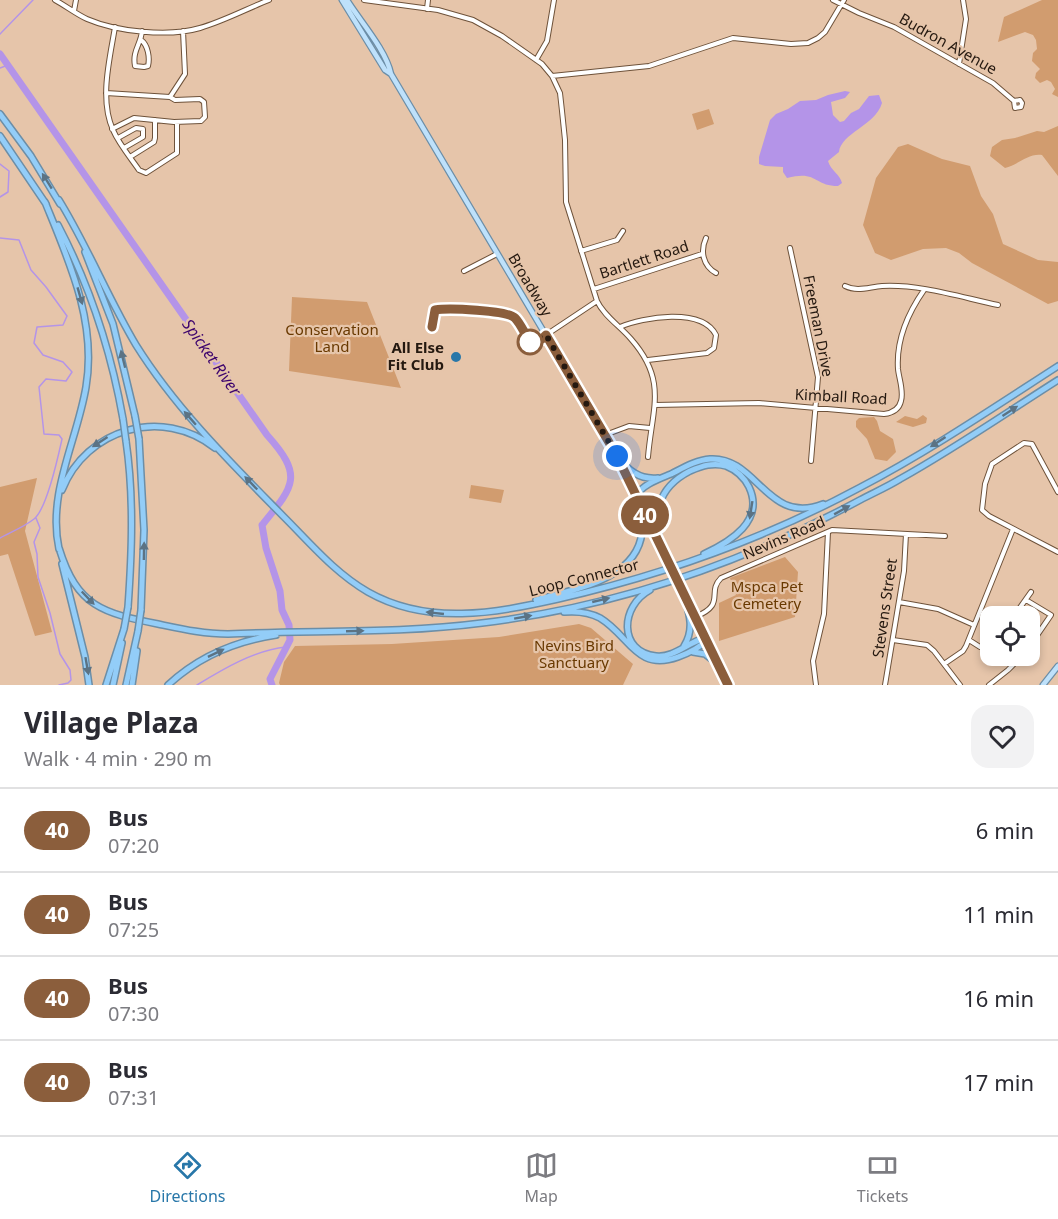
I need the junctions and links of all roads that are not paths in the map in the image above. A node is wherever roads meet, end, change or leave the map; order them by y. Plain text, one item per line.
1 (55, 0) edge
2 (76, 0) edge
3 (269, 0) edge
4 (342, 0) edge
5 (347, 0) edge
6 (364, 0) edge
7 (428, 0) edge
8 (554, 0) edge
9 (833, 0) edge
10 (963, 0) edge
11 (842, 2) edge
12 (427, 9) junction
13 (74, 11) junction
14 (115, 27) junction
15 (142, 31) junction
16 (183, 31) junction
17 (141, 40) junction
18 (536, 60) junction
19 (959, 64) junction
20 (391, 74) junction
21 (552, 76) junction
22 (106, 93) junction
23 (170, 97) junction
24 (1014, 101) dead end
25 (0, 114) edge
26 (154, 120) junction
27 (177, 122) junction
28 (112, 129) junction
29 (0, 136) edge
30 (118, 138) junction
31 (124, 148) junction
32 (130, 157) junction
33 (59, 200) junction
34 (45, 202) junction
35 (623, 231) dead end
36 (706, 238) dead end
37 (790, 248) dead end
38 (581, 250) junction
39 (497, 254) junction
40 (702, 254) junction
41 (464, 271) dead end
42 (716, 273) dead end
43 (845, 286) dead end
44 (594, 289) junction
45 (924, 290) junction
46 (597, 300) junction
47 (998, 305) dead end
48 (620, 327) junction
49 (546, 335) junction
50 (648, 360) junction
51 (1058, 366) edge
52 (1058, 380) edge
53 (655, 405) junction
54 (816, 408) junction
55 (651, 428) junction
56 (605, 435) junction
57 (617, 456) junction
58 (648, 457) dead end
59 (230, 461) junction
60 (811, 461) dead end
61 (668, 475) junction
62 (862, 487) junction
63 (1058, 492) edge
64 (636, 496) junction
65 (57, 507) junction
66 (1013, 529) junction
67 (828, 532) junction
68 (906, 534) junction
69 (945, 536) dead end
70 (59, 548) junction
71 (661, 549) junction
72 (1058, 552) edge
73 (661, 571) junction
74 (686, 576) junction
75 (1031, 592) dead end
76 (685, 599) junction
77 (1026, 600) junction
78 (899, 602) junction
79 (1022, 606) edge
80 (1036, 606) edge
81 (1040, 608) edge
82 (498, 610) junction
83 (544, 613) junction
84 (695, 617) junction
85 (974, 625) junction
86 (124, 629) junction
87 (1040, 631) edge
88 (138, 632) junction
89 (285, 633) junction
90 (705, 639) junction
91 (893, 640) junction
92 (969, 640) junction
93 (980, 646) edge
94 (683, 647) junction
95 (689, 653) junction
96 (718, 664) junction
97 (944, 664) junction
98 (1012, 666) edge
99 (1058, 666) edge
100 (89, 685) edge
101 (106, 685) edge
102 (113, 685) edge
103 (126, 685) edge
104 (132, 685) edge
105 (168, 685) edge
106 (728, 685) edge
107 (816, 685) edge
108 (885, 685) edge
109 (960, 685) edge
110 (989, 685) edge
111 (1043, 685) edge

1 - 13 street
2 - 13 street
3 - 16 street
4 - 20 main road
5 - 20 main road
6 - 12 street
7 - 12 street
8 - 18 street
9 - 11 street, Budron Avenue
10 - 19 street
11 - 19 street, Budron Avenue
11 - 21 street
12 - 18 street
13 - 14 street
14 - 15 street
14 - 22 street
15 - 16 street
15 - 17 street
16 - 23 street
17 - 17 street
18 - 21 street
19 - 24 street, Budron Avenue
20 - 39 main road, Broadway
21 - 38 street
22 - 23 street
22 - 28 street
23 - 27 street
33 -> 25 highway
26 - 27 street
26 - 28 street
26 - 32 street
27 - 32 street
28 - 30 street
29 - 34 highway
30 - 31 street
30 - 31 street
31 - 32 street
59 -> 33 highway
88 -> 33 highway, bridge
34 -> 65 highway
34 - 86 highway, bridge
35 - 38 street
36 - 40 street, Bartlett Road
37 - 54 street, Freeman Drive
38 - 44 street
39 - 41 street
39 - 49 main road, Broadway
40 - 42 street, Bartlett Road
40 - 44 street, Bartlett Road
43 - 45 street
44 - 46 street
45 - 47 street
45 - 54 street, Kimball Road
46 - 48 street
46 - 49 street
48 - 50 street
48 - 50 street
49 - 56 main road, Broadway
50 - 53 street
51 -> 62 highway, Loop Connector
74 -> 52 highway, Loop Connector
53 - 54 street, Kimball Road
53 - 55 street
54 - 60 street, Freeman Drive
55 - 56 street
55 - 58 street
56 - 57 main road, Broadway
57 - 61 highway
57 - 64 main road, Broadway
59 -> 65 highway
82 -> 59 highway, Loop Connector
61 - 62 highway
61 - 64 highway
62 - 73 highway, Loop Connector
63 - 66 street
64 - 71 main road, Broadway
64 - 82 highway
65 - 70 highway
66 - 72 street
66 - 85 street
67 - 68 street, Nevins Road
67 - 84 street, Nevins Road
67 - 107 street
68 - 69 street, Nevins Road
68 - 78 street, Stevens Street
70 -> 89 highway
70 -> 100 highway
71 -> 73 highway
71 - 76 main road, Broadway, bridge
73 - 82 highway, Loop Connector
83 -> 74 highway, Loop Connector
74 - 94 highway
75 - 77 street
76 - 84 main road, Broadway
76 - 94 highway
77 - 79 street
77 - 80 street
78 - 85 street
78 - 91 street, Stevens Street
81 - 87 street
89 -> 83 highway, Loop Connector
83 - 95 highway
84 - 90 main road, Broadway
85 - 92 street
86 - 101 highway
86 - 102 highway
88 - 103 highway
88 - 104 highway
105 -> 89 highway
90 - 94 highway
90 - 95 highway
90 - 96 main road, Broadway
91 - 97 street
91 - 108 street, Stevens Street
92 - 93 street
92 - 97 street
95 - 96 highway
96 - 106 main road, Broadway
97 - 109 street
98 - 110 street
99 - 111 main road

